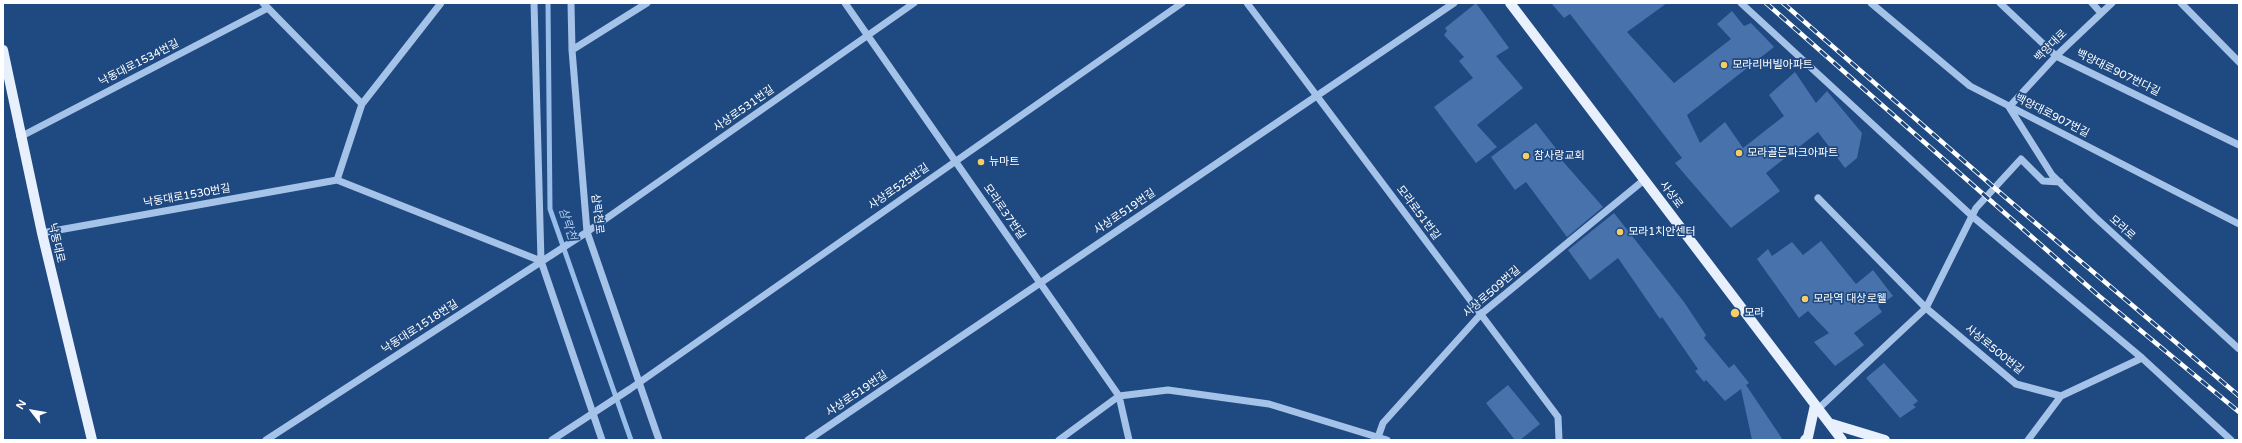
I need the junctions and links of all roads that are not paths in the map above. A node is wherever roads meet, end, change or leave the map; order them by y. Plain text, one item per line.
1 (441, 3) edge
2 (534, 3) edge
3 (571, 3) edge
4 (647, 3) edge
5 (845, 3) edge
6 (914, 3) edge
7 (1182, 3) edge
8 (1247, 3) edge
9 (1454, 3) edge
10 (1510, 3) edge
11 (1741, 3) edge
12 (1872, 3) edge
13 (2000, 3) edge
14 (2092, 3) edge
15 (2112, 3) edge
16 (2181, 3) edge
17 (266, 6) edge
18 (2101, 13) junction
19 (868, 35) junction
20 (3, 50) edge
21 (572, 50) junction
22 (2056, 56) junction
23 (2239, 62) edge
24 (1317, 96) junction
25 (362, 104) junction
26 (2009, 107) junction
27 (20, 137) junction
28 (2239, 144) edge
29 (955, 161) junction
30 (337, 180) junction
31 (1644, 180) junction
32 (2060, 182) junction
33 (1818, 198) dead end
34 (1972, 216) junction
35 (2239, 224) edge
36 (586, 232) junction
37 (42, 233) junction
38 (540, 261) junction
39 (1040, 283) junction
40 (1926, 308) junction
41 (1481, 314) junction
42 (2239, 349) edge
43 (2142, 358) junction
44 (639, 382) junction
45 (1119, 396) junction
46 (2061, 396) junction
47 (1817, 407) junction
48 (593, 413) junction
49 (1828, 423) junction
50 (1377, 438) edge
51 (92, 440) edge
52 (266, 440) edge
53 (552, 440) edge
54 (602, 440) edge
55 (659, 440) edge
56 (808, 440) edge
57 (1059, 440) edge
58 (1129, 440) edge
59 (1386, 440) edge
60 (1559, 440) edge
61 (1805, 440) edge
62 (1842, 440) edge
63 (1885, 440) edge
64 (2028, 440) edge
65 (2231, 440) edge

1 - 25 street
2 - 38 street
3 - 21 street, 삼락천로
4 - 21 street
5 - 19 street, 모라로37번길
6 - 19 street, 사상로531번길
7 - 29 street, 사상로525번길
8 - 24 street, 모라로51번길
9 - 24 street, 사상로519번길
10 - 31 main road, 사상로
11 - 34 street
12 - 26 street, 백양대로907번길
13 - 22 street, 백양대로907번다길
14 - 18 street
15 - 18 street, 백양대로
16 - 23 street
17 - 25 street
17 - 27 street, 낙동대로1534번길
18 - 22 street, 백양대로
19 - 29 street, 모라로37번길
19 - 36 street, 사상로531번길
20 - 27 main road, 낙동대로
21 - 36 street, 삼락천로
22 - 26 street, 백양대로
22 - 28 street, 백양대로907번다길
24 - 39 street, 사상로519번길
24 - 41 street, 모라로51번길
25 - 30 street
26 - 32 street, 모라로
26 - 35 street, 백양대로907번길
27 - 37 main road, 낙동대로
29 - 39 street, 모라로37번길
29 - 44 street, 사상로525번길
30 - 37 street, 낙동대로1530번길
30 - 38 street
31 - 41 street, 사상로509번길
31 - 47 main road, 사상로
32 - 34 street
32 - 42 street, 모라로
33 - 40 street, 사상로500번길
34 - 40 street
34 - 43 street
36 - 38 street, 낙동대로1518번길
36 - 44 street, 삼락천로
37 - 51 main road, 낙동대로
38 - 48 street
38 - 52 street, 낙동대로1518번길
39 - 45 street, 모라로37번길
39 - 56 street, 사상로519번길
40 - 46 street, 사상로500번길
40 - 47 street
41 - 50 street, 사상로509번길
41 - 60 street, 모라로51번길
43 - 46 street
43 - 65 street
44 - 48 street, 사상로525번길
44 - 55 street, 삼락천로
45 - 50 street
45 - 57 street
45 - 58 street, 모라로37번길
46 - 64 street
47 - 49 main road, 사상로
47 - 61 main road
48 - 53 street, 사상로525번길
48 - 54 street
49 - 62 main road, 사상로
49 - 63 main road
50 - 59 street

